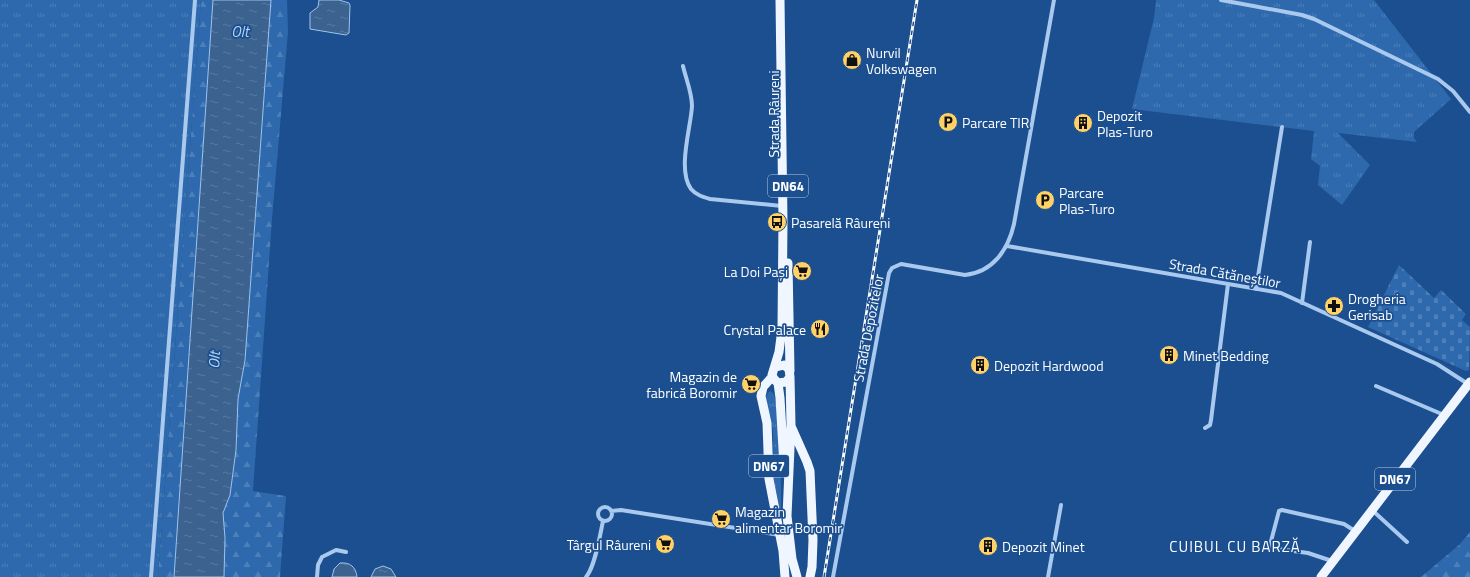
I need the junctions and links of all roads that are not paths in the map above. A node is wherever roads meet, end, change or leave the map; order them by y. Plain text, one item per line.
1 (195, 0) edge
2 (780, 0) edge
3 (786, 0) edge
4 (1054, 0) edge
5 (1221, 0) edge
6 (683, 66) dead end
7 (1470, 112) edge
8 (1282, 127) dead end
9 (782, 206) junction
10 (1310, 242) dead end
11 (1007, 246) junction
12 (1228, 284) junction
13 (1256, 289) junction
14 (1302, 303) junction
15 (776, 367) junction
16 (790, 374) junction
17 (775, 380) junction
18 (1469, 384) edge
19 (1376, 386) dead end
20 (1444, 415) junction
21 (791, 425) junction
22 (1205, 428) dead end
23 (788, 483) junction
24 (1061, 505) dead end
25 (1372, 509) junction
26 (611, 511) junction
27 (603, 521) junction
28 (1355, 531) junction
29 (780, 535) junction
30 (1407, 542) dead end
31 (346, 552) dead end
32 (1332, 561) junction
33 (151, 577) edge
34 (317, 577) edge
35 (586, 577) edge
36 (785, 577) edge
37 (797, 577) edge
38 (810, 577) edge
39 (833, 577) edge
40 (1048, 577) edge
41 (1321, 577) edge

1 - 33 street
2 - 9 main road, Strada Râureni / DN64
3 - 16 main road, Strada Râureni / DN64
4 - 11 street, Strada Depozitelor
5 - 7 street
6 - 9 street
8 - 13 street
9 - 15 main road, Strada Râureni / DN64
10 - 14 street
11 - 12 street, Strada Cătăneștilor
11 - 39 street, Strada Depozitelor
12 - 13 street, Strada Cătăneștilor
12 - 22 street
13 - 14 street, Strada Cătăneștilor
14 - 18 street, Strada Cătăneștilor
15 - 16 main road
15 - 17 main road, DN64
16 - 17 main road
16 - 21 main road, DN67
17 - 23 main road, DN64
17 - 29 main road, DN67
18 - 20 main road, DN67
19 - 20 street
20 - 25 main road, DN67
21 - 23 main road, DN64
21 - 38 main road, DN67
23 - 37 main road, DN64
24 - 40 street
25 - 28 main road, DN67
25 - 30 street
26 - 27 street
26 - 27 street
26 - 29 street
27 - 35 street
28 - 32 main road, DN67
28 - 32 street
29 - 36 main road, DN67
31 - 34 street
32 - 41 main road, DN67

